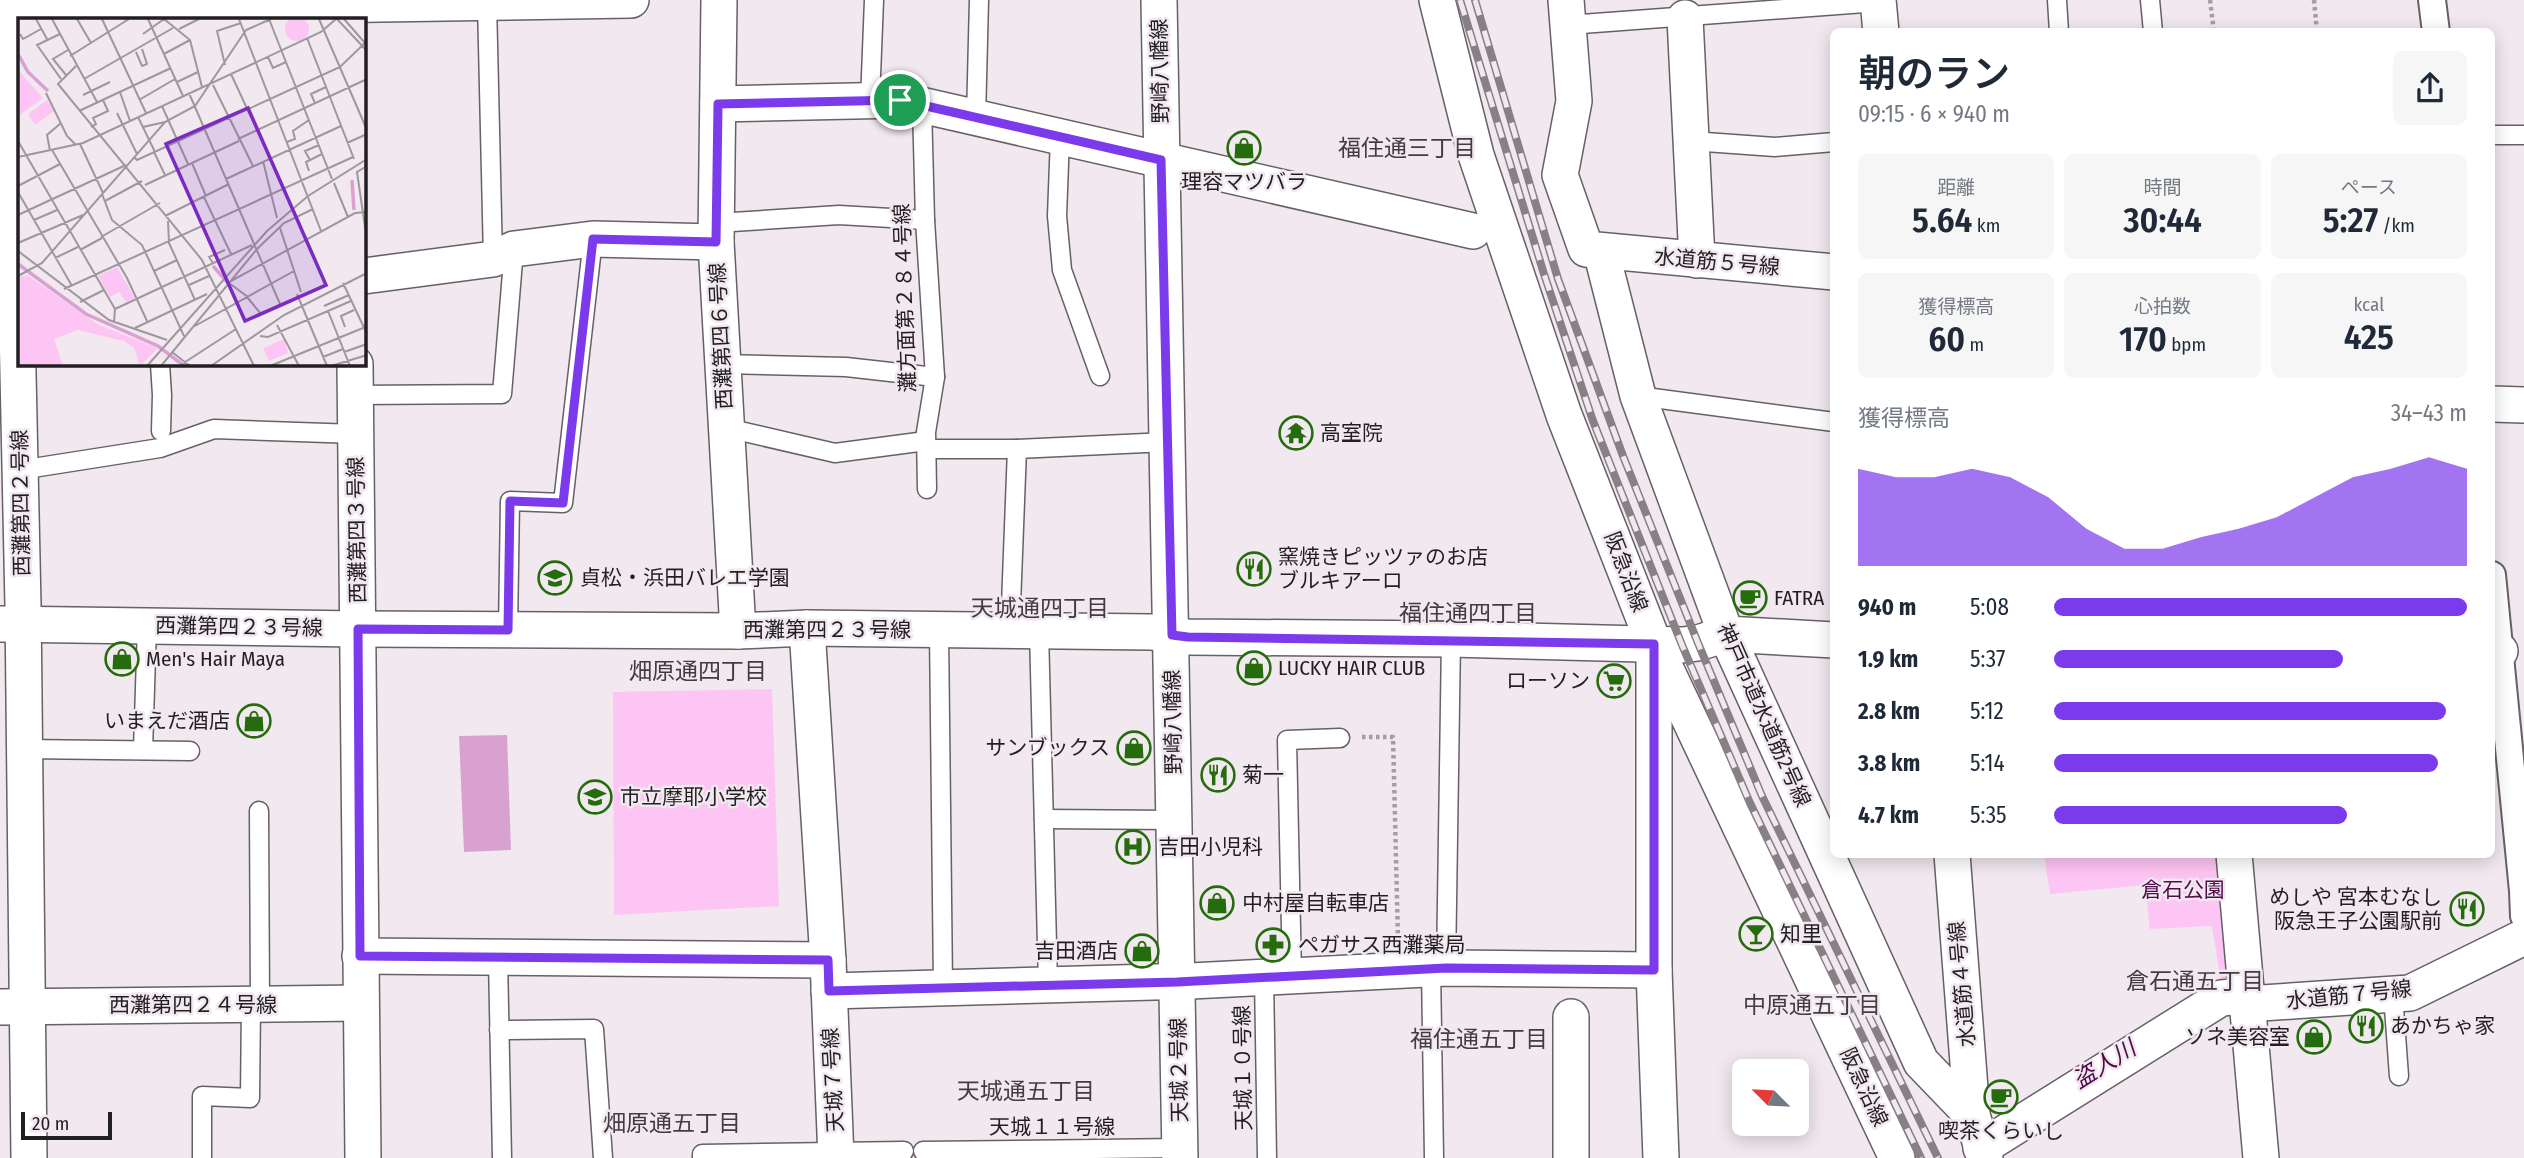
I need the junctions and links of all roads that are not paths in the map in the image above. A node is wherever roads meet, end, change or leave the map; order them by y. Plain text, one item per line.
1 (613, 0) edge
2 (631, 0) edge
3 (719, 0) edge
4 (874, 0) edge
5 (979, 0) edge
6 (1159, 0) edge
7 (1437, 0) edge
8 (2057, 0) edge
9 (2150, 0) edge
10 (2432, 0) edge
11 (439, 1) edge
12 (498, 1) edge
13 (7, 7) edge
14 (309, 8) edge
15 (1879, 11) edge
16 (1688, 12) edge
17 (231, 13) edge
18 (1567, 13) edge
19 (2059, 28) edge
20 (2153, 28) edge
21 (2436, 28) edge
22 (870, 101) junction
23 (718, 104) junction
24 (922, 105) junction
25 (976, 117) junction
26 (2495, 135) edge
27 (2524, 135) edge
28 (1060, 137) junction
29 (1691, 141) junction
30 (1830, 142) edge
31 (1161, 160) junction
32 (925, 220) junction
33 (1473, 231) dead end
34 (716, 232) junction
35 (593, 239) junction
36 (1601, 251) junction
37 (504, 254) junction
38 (1697, 260) junction
39 (1830, 272) edge
40 (366, 276) edge
41 (12, 283) edge
42 (723, 364) junction
43 (160, 366) edge
44 (1100, 376) dead end
45 (935, 377) junction
46 (355, 379) edge
47 (1638, 396) junction
48 (2495, 404) edge
49 (2524, 405) edge
50 (1830, 421) edge
51 (727, 428) junction
52 (161, 431) dead end
53 (356, 433) junction
54 (1167, 442) junction
55 (927, 445) junction
56 (1017, 449) junction
57 (20, 470) junction
58 (928, 489) dead end
59 (11, 624) edge
60 (147, 626) junction
61 (807, 628) junction
62 (358, 629) junction
63 (508, 630) junction
64 (939, 630) junction
65 (738, 631) junction
66 (1025, 631) junction
67 (2495, 632) edge
68 (1726, 634) junction
69 (1172, 635) junction
70 (1451, 639) junction
71 (1830, 640) edge
72 (1654, 644) junction
73 (2496, 651) edge
74 (1340, 738) road end
75 (24, 749) junction
76 (143, 750) junction
77 (190, 751) dead end
78 (259, 811) dead end
79 (1044, 819) junction
80 (1174, 820) junction
81 (1952, 858) edge
82 (2234, 858) edge
83 (2524, 891) edge
84 (2524, 916) edge
85 (2524, 937) edge
86 (360, 956) junction
87 (498, 958) junction
88 (1425, 969) junction
89 (1654, 970) junction
90 (828, 975) junction
91 (1278, 977) junction
92 (1177, 982) junction
93 (1048, 985) junction
94 (943, 987) junction
95 (2393, 994) junction
96 (2247, 1000) junction
97 (360, 1003) junction
98 (255, 1004) junction
99 (13, 1006) edge
100 (1571, 1017) dead end
101 (499, 1030) junction
102 (2399, 1076) dead end
103 (1972, 1115) junction
104 (904, 1151) dead end
105 (923, 1151) dead end
106 (1180, 1153) edge
107 (1983, 1153) edge
108 (1014, 1154) edge
109 (836, 1155) edge
110 (29, 1158) edge
111 (202, 1158) edge
112 (363, 1158) edge
113 (502, 1158) edge
114 (603, 1158) edge
115 (702, 1158) edge
116 (1267, 1158) edge
117 (1434, 1158) edge
118 (1571, 1158) edge
119 (1661, 1158) edge
120 (1898, 1158) edge
121 (2261, 1158) edge

1 - 2 street
1 - 12 street
3 - 23 street, 西灘第四６号線
4 - 22 lane
5 - 25 lane
6 - 31 street, 野崎八幡線
7 - 72 street, 阪急沿線
8 - 19 lane
9 - 20 lane
10 - 21 street
11 - 12 street
11 - 14 street
12 - 37 lane
13 - 17 street
13 - 41 street, 西灘第四２号線
14 - 17 street
15 - 16 lane
16 - 18 lane
16 - 29 street
18 - 36 street
22 - 23 street
22 - 24 street
23 - 34 street, 西灘第四６号線
24 - 25 street
24 - 32 lane, 灘方面第２８４号線
25 - 28 street
26 - 27 lane
28 - 31 street
28 - 44 lane
29 - 30 lane
29 - 38 street
31 - 33 street
31 - 54 street, 野崎八幡線
32 - 34 lane
32 - 45 lane, 灘方面第２８４号線
34 - 35 street
34 - 42 street, 西灘第四６号線
35 - 37 street
35 - 63 lane
36 - 38 street, 水道筋５号線
36 - 47 street, 神戸市道水道筋2号線
37 - 40 street
37 - 46 lane
38 - 39 street, 水道筋５号線
41 - 57 street, 西灘第四２号線
42 - 45 lane
42 - 51 street, 西灘第四６号線
43 - 52 lane
45 - 55 lane, 灘方面第２８４号線
46 - 53 street, 西灘第四３号線
47 - 50 lane
47 - 68 street, 神戸市道水道筋2号線
48 - 49 street
51 - 55 lane
51 - 65 street, 西灘第四６号線
53 - 57 lane
53 - 62 street, 西灘第四３号線
54 - 56 lane
54 - 69 street, 野崎八幡線
55 - 56 lane
55 - 58 lane, 灘方面第２８４号線
56 - 66 lane
57 - 59 street, 西灘第四２号線
59 - 60 street, 西灘第四２３号線
59 - 75 street, 西灘第四２号線
60 - 62 street, 西灘第四２３号線
60 - 76 lane
61 - 64 street, 西灘第四２３号線
61 - 65 street, 西灘第四２３号線
61 - 90 street
62 - 63 street, 西灘第四２３号線
62 - 86 street, 西灘第四３号線
63 - 65 street, 西灘第四２３号線
64 - 66 street, 西灘第四２３号線
64 - 94 lane
66 - 69 street, 西灘第四２３号線
66 - 79 lane
67 - 73 street
68 - 71 street, 西灘第四２３号線
68 - 72 street, 西灘第四２３号線
68 - 103 street, 神戸市道水道筋2号線
69 - 70 street, 西灘第四２３号線
69 - 80 street, 野崎八幡線
70 - 72 street, 西灘第四２３号線
70 - 88 lane
72 - 89 street
72 - 120 street, 阪急沿線
73 - 83 street
74 - 91 lane, 天城１０号線
75 - 76 lane
75 - 99 street, 西灘第四２号線
76 - 77 lane
78 - 98 lane
79 - 80 lane
79 - 93 lane
80 - 92 street, 野崎八幡線
81 - 103 street, 水道筋４号線
82 - 96 street
83 - 84 street
85 - 95 street, 水道筋７号線
86 - 87 street
86 - 97 street, 西灘第四３号線
87 - 90 street
87 - 101 lane
88 - 89 street
88 - 91 street
88 - 117 lane
89 - 119 street
90 - 94 street
90 - 109 street, 天城７号線
91 - 92 street
91 - 116 lane, 天城１０号線
92 - 93 street
92 - 106 street, 天城２号線
93 - 94 street
95 - 96 street, 水道筋７号線
95 - 102 lane
96 - 107 street, 水道筋７号線
96 - 121 street
97 - 98 street, 西灘第四２４号線
97 - 112 street, 西灘第四３号線
98 - 99 street, 西灘第四２４号線
98 - 111 lane
99 - 110 street, 西灘第四２号線
100 - 118 street
101 - 113 lane
101 - 114 lane
103 - 107 street, 神戸市道水道筋2号線
104 - 109 lane
105 - 108 lane, 天城１１号線
106 - 108 lane, 天城１１号線
109 - 115 lane

